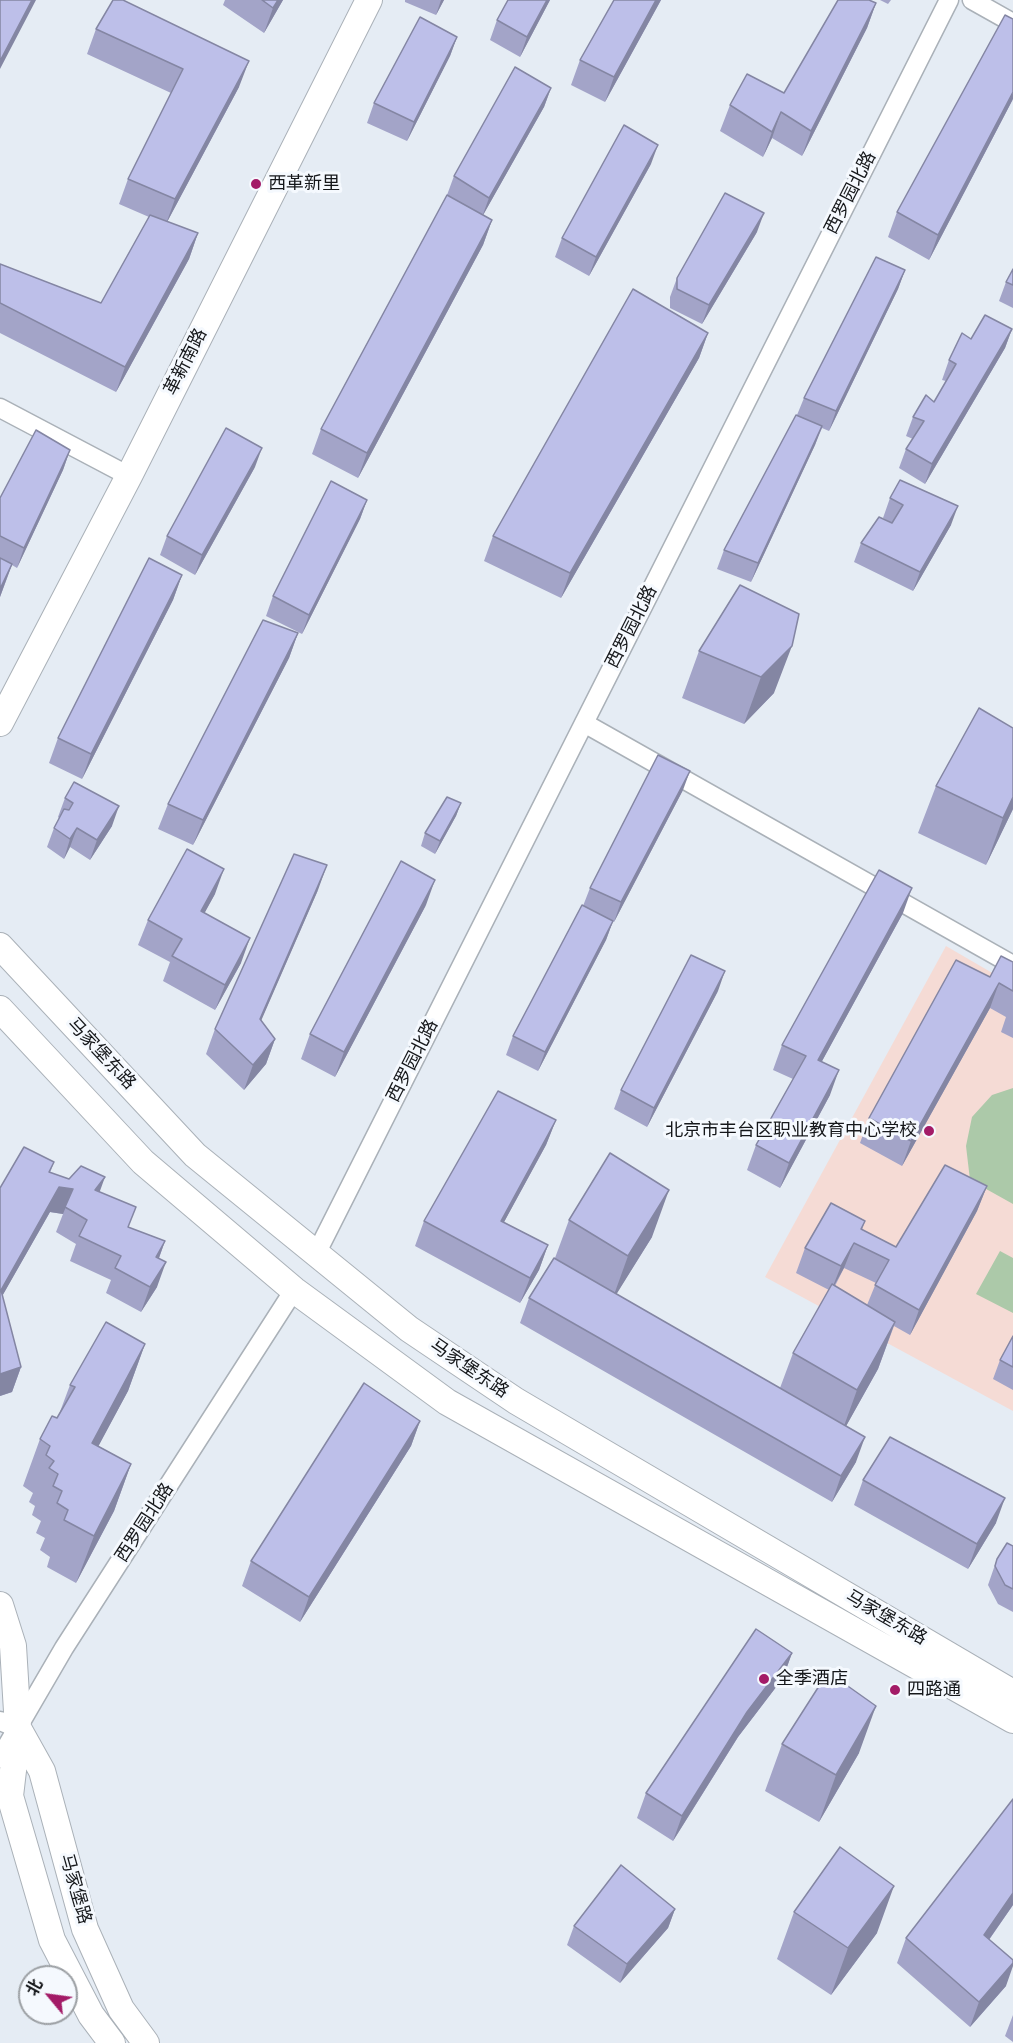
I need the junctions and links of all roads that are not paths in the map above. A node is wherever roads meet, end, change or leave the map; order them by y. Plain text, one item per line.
1 (369, 0) edge
2 (949, 0) edge
3 (972, 0) edge
4 (1013, 23) edge
5 (0, 408) edge
6 (129, 476) junction
7 (0, 723) edge
8 (584, 723) junction
9 (0, 946) edge
10 (1013, 965) edge
11 (0, 1009) edge
12 (316, 1254) junction
13 (294, 1290) junction
14 (0, 1605) edge
15 (1013, 1693) edge
16 (1013, 1720) edge
17 (9, 1724) edge
18 (0, 1758) edge
19 (112, 2043) edge
20 (146, 2043) edge

1 - 6 main road, 革新南路
2 - 8 street, 西罗园北路
3 - 4 street
5 - 6 street
6 - 7 main road, 革新南路
8 - 10 street
8 - 12 street, 西罗园北路
9 - 12 main road, 马家堡东路
11 - 13 main road, 马家堡东路
12 - 15 main road, 马家堡东路
13 - 16 main road, 马家堡东路
13 - 17 street, 西罗园北路
14 - 17 main road, 马家堡路
17 - 18 street, 西罗园北路
17 - 19 main road, 马家堡路
17 - 20 main road, 马家堡路

